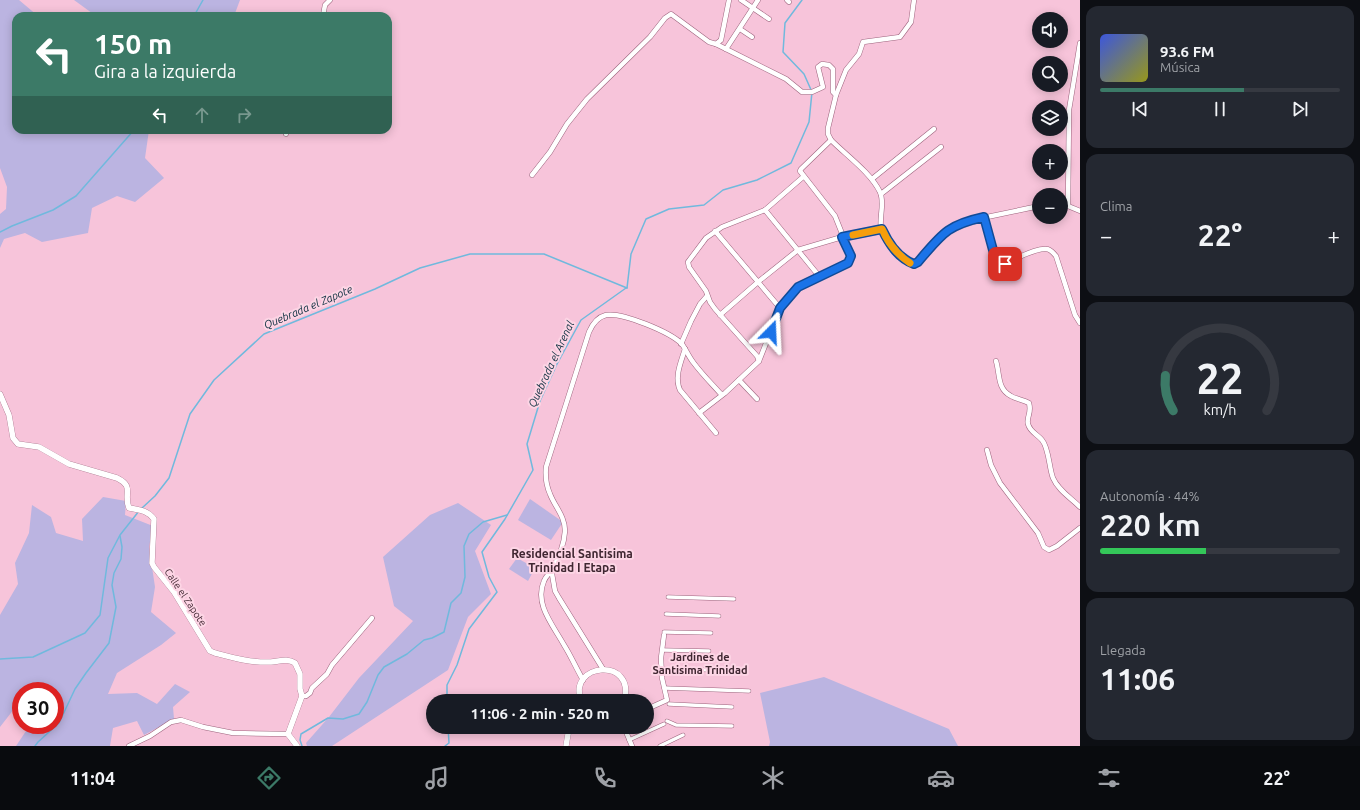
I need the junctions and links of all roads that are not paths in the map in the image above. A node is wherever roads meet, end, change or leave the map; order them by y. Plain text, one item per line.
1 (330, 0) edge
2 (729, 0) edge
3 (741, 0) edge
4 (758, 0) edge
5 (914, 0) edge
6 (753, 8) junction
7 (324, 12) edge
8 (769, 19) dead end
9 (740, 28) junction
10 (752, 38) dead end
11 (1080, 43) edge
12 (716, 44) junction
13 (726, 49) junction
14 (836, 95) junction
15 (934, 129) dead end
16 (831, 140) junction
17 (941, 147) dead end
18 (532, 175) dead end
19 (803, 177) junction
20 (872, 179) junction
21 (881, 194) junction
22 (1068, 206) joint
23 (1032, 207) edge
24 (765, 210) junction
25 (1080, 212) edge
26 (984, 217) junction
27 (882, 229) junction
28 (715, 231) junction
29 (842, 237) junction
30 (798, 250) junction
31 (819, 276) junction
32 (758, 282) junction
33 (707, 296) junction
34 (780, 308) junction
35 (715, 309) junction
36 (727, 309) junction
37 (720, 315) junction
38 (1080, 323) edge
39 (681, 344) junction
40 (685, 349) junction
41 (759, 357) junction
42 (996, 361) dead end
43 (739, 380) junction
44 (0, 394) edge
45 (722, 394) junction
46 (758, 399) dead end
47 (699, 413) junction
48 (716, 433) dead end
49 (987, 450) dead end
50 (1080, 507) edge
51 (1080, 528) edge
52 (550, 573) junction
53 (668, 597) dead end
54 (734, 599) dead end
55 (666, 614) dead end
56 (719, 616) dead end
57 (372, 618) dead end
58 (711, 633) dead end
59 (664, 634) joint
60 (662, 650) junction
61 (709, 650) dead end
62 (603, 669) junction
63 (662, 669) junction
64 (714, 670) dead end
65 (583, 680) junction
66 (664, 688) junction
67 (749, 691) dead end
68 (579, 694) edge
69 (625, 694) edge
70 (302, 696) junction
71 (669, 704) dead end
72 (654, 706) edge
73 (732, 708) dead end
74 (732, 726) dead end
75 (288, 734) junction
76 (568, 734) edge
77 (627, 734) edge
78 (683, 735) dead end
79 (629, 740) junction
80 (129, 746) edge
81 (297, 746) edge
82 (566, 746) edge
83 (632, 746) edge
84 (660, 746) edge

1 - 7 street
2 - 12 street
3 - 6 street
4 - 6 street
5 - 14 street
6 - 8 street
6 - 9 street
9 - 10 street
9 - 13 street
11 - 22 street
12 - 13 street
12 - 18 street
13 - 14 street
14 - 16 street
15 - 20 street
16 - 19 street
16 - 20 street
17 - 21 street
19 - 24 street
19 - 29 street
20 - 21 street
21 - 27 street
22 - 25 street
23 - 26 street
24 - 28 street
24 - 30 street
26 - 27 street
26 - 38 street
27 - 29 street
28 - 32 street
28 - 33 street
29 - 30 street
29 - 31 street
30 - 31 street
30 - 32 street
31 - 34 street
32 - 34 street
32 - 36 street
33 - 35 street
33 - 39 street
34 - 41 street
35 - 36 street
35 - 37 street
36 - 37 street
37 - 41 street
39 - 40 street
39 - 52 street
40 - 45 street
40 - 47 street
41 - 43 street
42 - 50 street
43 - 45 street
43 - 46 street
44 - 70 street, Calle el Zapote
45 - 47 street
47 - 48 street
49 - 51 street
52 - 62 street
52 - 65 street
53 - 54 street
55 - 56 street
57 - 70 street
58 - 59 street
59 - 60 street
60 - 61 street
60 - 63 street
62 - 65 street
62 - 69 street
63 - 64 street
63 - 66 street
65 - 68 street
66 - 67 street
66 - 72 street
70 - 75 street, Calle el Zapote
71 - 73 street
74 - 79 street
75 - 80 street
75 - 81 street
76 - 82 street
77 - 79 street
78 - 84 street
79 - 83 street

